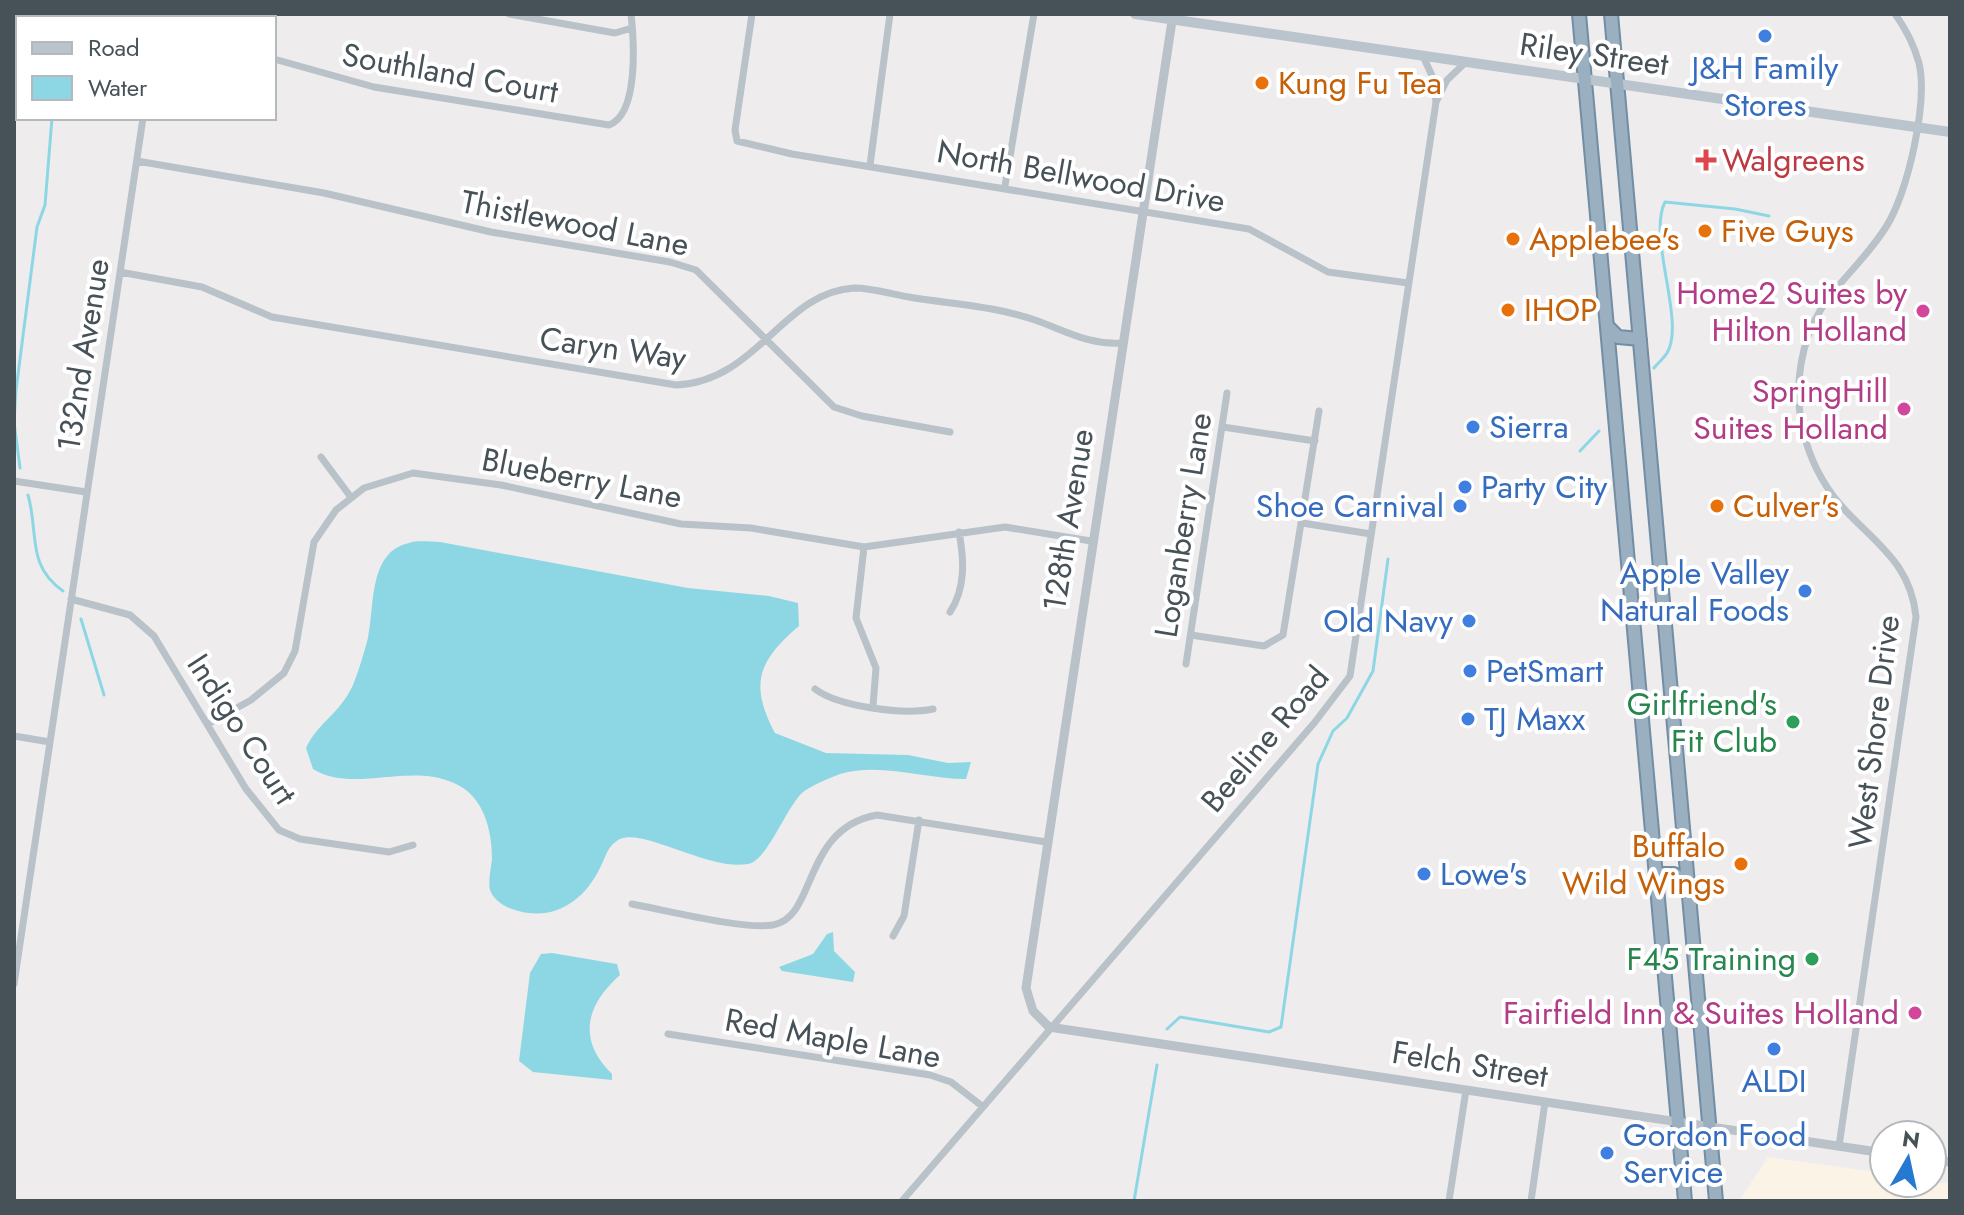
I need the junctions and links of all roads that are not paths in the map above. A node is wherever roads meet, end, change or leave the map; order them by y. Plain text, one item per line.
1 (509, 14) edge
2 (631, 14) edge
3 (752, 14) edge
4 (890, 14) edge
5 (1034, 14) edge
6 (1135, 14) edge
7 (1579, 14) edge
8 (1611, 14) edge
9 (1895, 14) edge
10 (1173, 18) edge
11 (632, 28) junction
12 (1423, 56) junction
13 (276, 60) edge
14 (1466, 62) junction
15 (1585, 79) junction
16 (1617, 83) junction
17 (1436, 102) junction
18 (143, 120) edge
19 (1916, 127) junction
20 (1950, 132) edge
21 (137, 161) junction
22 (870, 165) junction
23 (1005, 186) junction
24 (1143, 210) junction
25 (120, 272) junction
26 (1408, 283) junction
27 (1607, 326) junction
28 (1640, 339) junction
29 (767, 341) junction
30 (1122, 343) junction
31 (1227, 393) dead end
32 (1319, 411) dead end
33 (1223, 427) junction
34 (950, 432) dead end
35 (1315, 441) junction
36 (321, 457) dead end
37 (14, 481) edge
38 (86, 492) junction
39 (350, 496) junction
40 (1302, 523) junction
41 (959, 532) junction
42 (1371, 534) junction
43 (1091, 541) junction
44 (864, 547) junction
45 (71, 599) junction
46 (950, 612) dead end
47 (1191, 635) junction
48 (1186, 664) dead end
49 (815, 689) dead end
50 (873, 706) junction
51 (933, 709) dead end
52 (208, 724) junction
53 (14, 736) edge
54 (50, 742) junction
55 (919, 820) junction
56 (1046, 842) junction
57 (413, 845) dead end
58 (1656, 874) junction
59 (1688, 885) junction
60 (632, 904) dead end
61 (893, 936) dead end
62 (14, 984) edge
63 (1049, 1027) junction
64 (668, 1034) dead end
65 (1466, 1090) junction
66 (1545, 1102) junction
67 (982, 1106) junction
68 (1677, 1122) junction
69 (1710, 1126) junction
70 (1839, 1146) junction
71 (1868, 1151) edge
72 (902, 1201) edge
73 (1449, 1201) edge
74 (1531, 1201) edge
75 (1685, 1201) edge
76 (1716, 1201) edge

1 - 11 street
2 - 11 street
3 - 22 street, North Bellwood Drive
4 - 22 street
5 - 23 street
6 - 10 main road, Riley Street
7 - 15 highway
8 - 16 highway
9 - 19 street, West Shore Drive
10 - 12 main road, Riley Street
10 - 24 street, 128th Avenue
11 - 13 street, Southland Court
12 - 14 main road, Riley Street
12 - 17 street, Beeline Road
14 - 15 main road, Riley Street
14 - 17 street, Beeline Road
15 - 16 main road, Riley Street
15 - 27 highway
16 - 19 main road, Riley Street
16 - 28 highway
17 - 26 street, Beeline Road
18 - 21 street, 132nd Avenue
19 - 20 main road, Riley Street
19 - 70 street, West Shore Drive
21 - 25 street, 132nd Avenue
21 - 29 street, Thistlewood Lane
22 - 23 street, North Bellwood Drive
23 - 24 street, North Bellwood Drive
24 - 26 street, North Bellwood Drive
24 - 30 street, 128th Avenue
25 - 29 street, Caryn Way
25 - 38 street, 132nd Avenue
26 - 42 street, Beeline Road
27 - 28 highway
27 - 58 highway
28 - 59 highway
29 - 30 street, Caryn Way
29 - 34 street, Thistlewood Lane
30 - 43 street, 128th Avenue
31 - 33 street, Loganberry Lane
32 - 35 street
33 - 35 street
33 - 47 street, Loganberry Lane
35 - 40 street
36 - 39 street
37 - 38 street
38 - 45 street, 132nd Avenue
39 - 44 street, Blueberry Lane
39 - 52 street, Blueberry Lane
40 - 42 street
40 - 47 street
41 - 43 street, Blueberry Lane
41 - 44 street, Blueberry Lane
41 - 46 street
42 - 63 street, Beeline Road
43 - 56 street, 128th Avenue
44 - 50 street
45 - 52 street, Indigo Court
45 - 54 street, 132nd Avenue
47 - 48 street, Loganberry Lane
49 - 50 street
50 - 51 street
52 - 57 street, Indigo Court
53 - 54 street
54 - 62 street, 132nd Avenue
55 - 56 street
55 - 60 street
55 - 61 street
56 - 63 street, 128th Avenue
58 - 59 highway
58 - 68 highway
59 - 69 highway
63 - 65 street, Felch Street
63 - 67 street, Beeline Road
64 - 67 street, Red Maple Lane
65 - 66 street, Felch Street
65 - 73 street
66 - 68 street, Felch Street
66 - 74 street
67 - 72 street, Beeline Road
68 - 69 street, Felch Street
68 - 75 highway
69 - 70 street, Felch Street
69 - 76 highway
70 - 71 street, Felch Street

